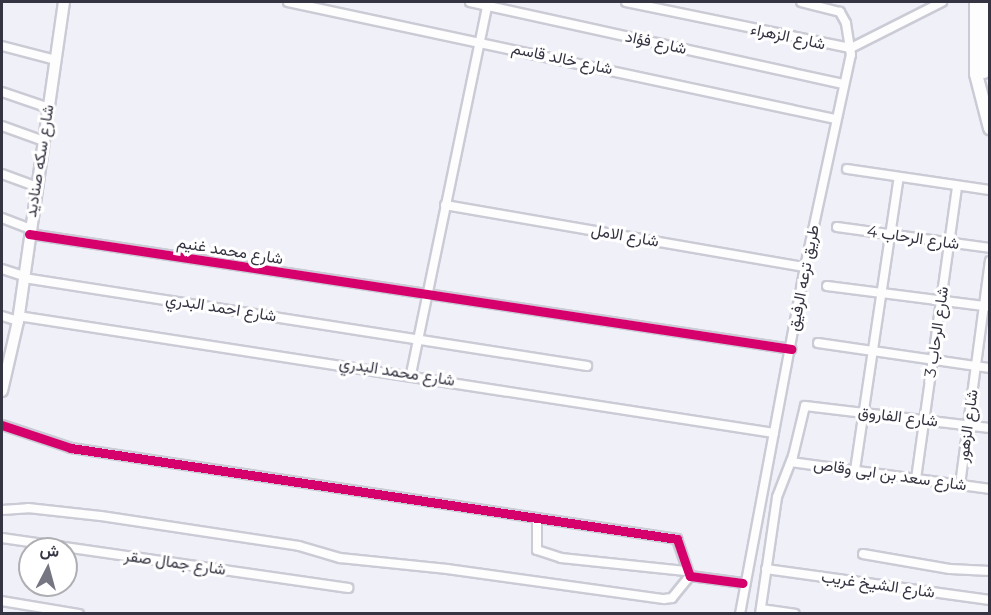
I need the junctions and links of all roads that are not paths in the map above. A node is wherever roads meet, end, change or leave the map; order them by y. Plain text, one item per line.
1 (64, 2) edge
2 (288, 2) edge
3 (470, 2) edge
4 (626, 2) edge
5 (801, 2) edge
6 (942, 2) edge
7 (976, 2) edge
8 (986, 2) edge
9 (487, 6) junction
10 (478, 41) junction
11 (2, 46) edge
12 (850, 48) junction
13 (56, 60) junction
14 (843, 84) junction
15 (2, 92) edge
16 (990, 103) edge
17 (49, 108) junction
18 (835, 119) junction
19 (2, 126) edge
20 (990, 128) edge
21 (44, 141) junction
22 (847, 170) dead end
23 (2, 174) edge
24 (899, 177) junction
25 (957, 186) junction
26 (38, 187) junction
27 (990, 190) edge
28 (445, 205) junction
29 (2, 218) edge
30 (837, 227) dead end
31 (30, 231) junction
32 (890, 234) junction
33 (949, 243) junction
34 (990, 248) edge
35 (990, 261) edge
36 (804, 267) junction
37 (2, 269) edge
38 (24, 277) junction
39 (827, 286) dead end
40 (882, 293) junction
41 (427, 297) junction
42 (941, 301) junction
43 (986, 307) edge
44 (2, 316) edge
45 (18, 318) junction
46 (419, 338) junction
47 (818, 343) dead end
48 (791, 349) junction
49 (873, 351) junction
50 (6, 358) edge
51 (933, 360) junction
52 (587, 366) dead end
53 (976, 366) junction
54 (990, 368) edge
55 (411, 374) junction
56 (2, 391) edge
57 (864, 412) junction
58 (924, 420) junction
59 (2, 425) edge
60 (968, 426) junction
61 (990, 428) edge
62 (774, 433) junction
63 (791, 462) junction
64 (855, 470) junction
65 (916, 478) junction
66 (960, 485) junction
67 (990, 489) edge
68 (2, 510) edge
69 (537, 518) junction
70 (2, 538) edge
71 (863, 554) dead end
72 (766, 570) junction
73 (990, 571) edge
74 (687, 574) junction
75 (743, 583) junction
76 (348, 588) dead end
77 (990, 600) edge
78 (2, 601) edge
79 (761, 611) edge
80 (79, 614) edge
81 (741, 614) edge
82 (795, 614) edge

1 - 13 street, شارع سكه صناديد
2 - 10 street, شارع خالد قاسم
3 - 9 street, شارع فؤاد
4 - 12 street, شارع الزهراء
5 - 12 street
6 - 12 street
7 - 20 main road
8 - 16 main road
9 - 10 street
9 - 14 street, شارع فؤاد
10 - 18 street, شارع خالد قاسم
10 - 28 street
11 - 13 street
12 - 14 street, طريق ترعه الرفيق
13 - 17 street, شارع سكه صناديد
14 - 18 street, طريق ترعه الرفيق
15 - 17 street
17 - 21 street, شارع سكه صناديد
18 - 36 street, طريق ترعه الرفيق
19 - 21 street
21 - 26 street, شارع سكه صناديد
22 - 24 street
23 - 26 street
24 - 25 street
24 - 32 street
25 - 27 street
25 - 33 street, شارع الرحاب 3
26 - 31 street, شارع سكه صناديد
28 - 36 street, شارع الامل
28 - 41 street
29 - 31 street, شارع محمد غنيم
30 - 32 street, شارع الرحاب 4
31 - 38 street, شارع سكه صناديد
31 - 41 street, شارع محمد غنيم
32 - 33 street, شارع الرحاب 4
32 - 40 street
33 - 34 street, شارع الرحاب 4
33 - 42 street, شارع الرحاب 3
35 - 43 street, شارع الزهور
36 - 48 street, طريق ترعه الرفيق
37 - 38 street, شارع احمد البدري
38 - 45 street, شارع سكه صناديد
38 - 46 street, شارع احمد البدري
39 - 40 street
40 - 42 street
40 - 49 street
41 - 46 street
41 - 48 street, شارع محمد غنيم
42 - 43 street
42 - 51 street, شارع الرحاب 3
43 - 53 street, شارع الزهور
44 - 45 street, شارع محمد البدري
45 - 50 street, شارع سكه صناديد
45 - 55 street, شارع محمد البدري
46 - 52 street, شارع احمد البدري
46 - 55 street
47 - 49 street
48 - 62 street, طريق ترعه الرفيق
49 - 51 street
49 - 57 street
50 - 56 street, شارع سكه صناديد
51 - 53 street
51 - 58 street, شارع الرحاب 3
53 - 54 street
53 - 60 street, شارع الزهور
55 - 62 street, شارع محمد البدري
57 - 58 street, شارع الفاروق
57 - 63 street, شارع الفاروق
57 - 64 street
58 - 60 street, شارع الفاروق
58 - 65 street, شارع الرحاب 3
59 - 69 street
60 - 61 street, شارع الفاروق
60 - 66 street, شارع الزهور
62 - 75 street, طريق ترعه الرفيق
63 - 64 street, شارع سعد بن ابى وقاص
63 - 72 street
64 - 65 street, شارع سعد بن ابى وقاص
65 - 66 street, شارع سعد بن ابى وقاص
66 - 67 street, شارع سعد بن ابى وقاص
68 - 74 street
69 - 74 street
69 - 74 street
70 - 76 street, شارع جمال صقر
71 - 73 street
72 - 77 street, شارع الشيخ غريب
72 - 79 street
74 - 75 street
75 - 81 street, طريق ترعه الرفيق
78 - 80 street
79 - 82 street

